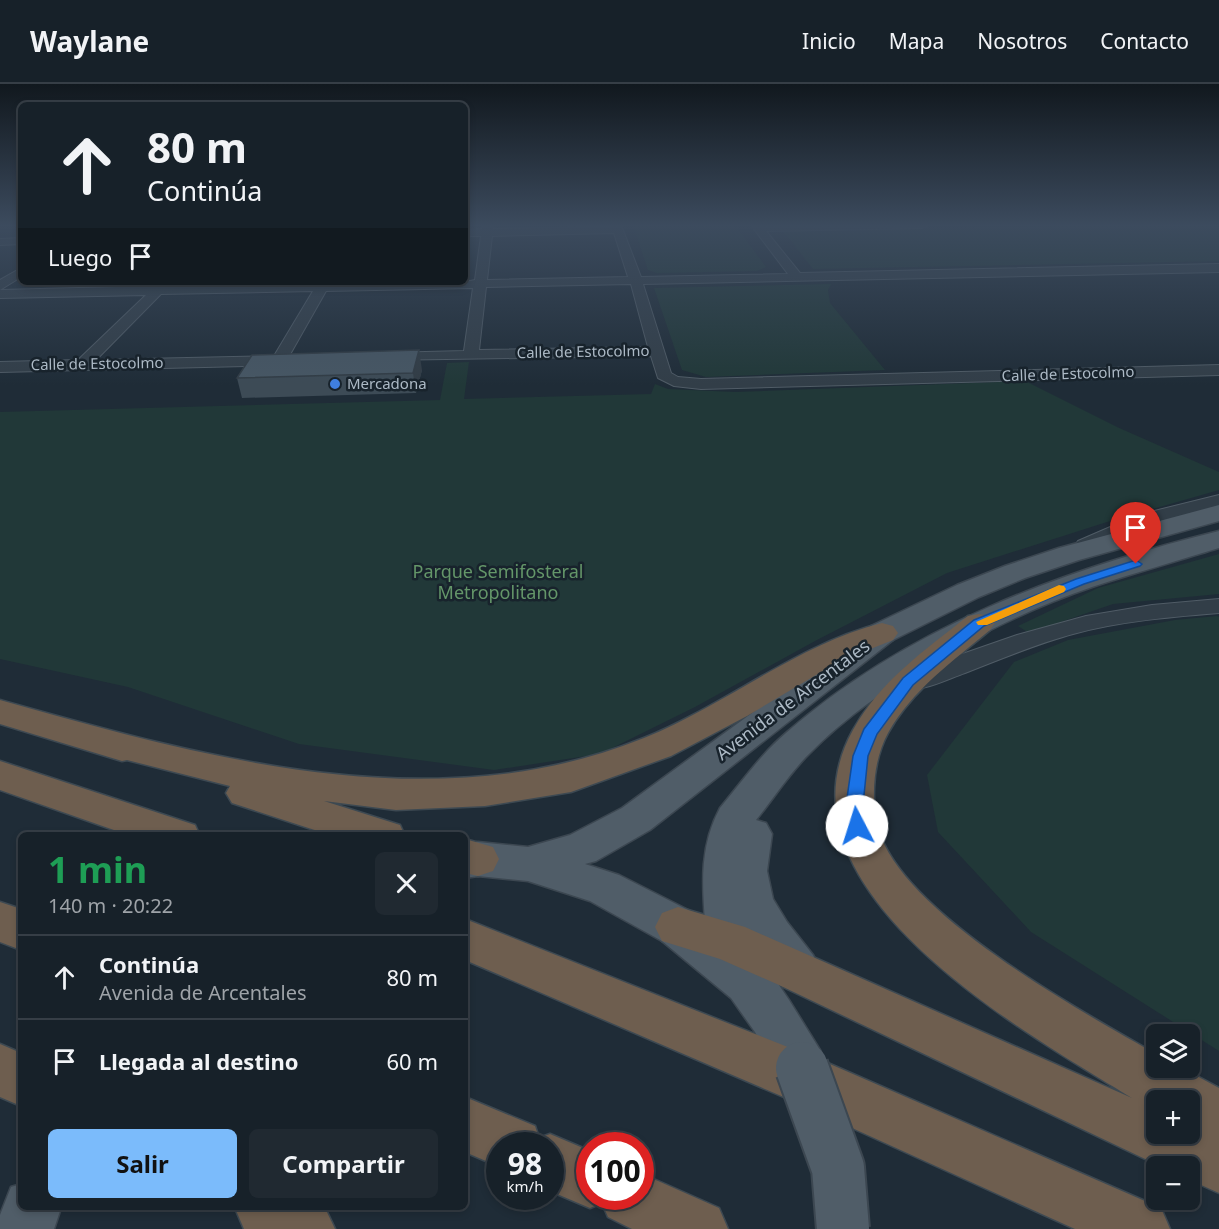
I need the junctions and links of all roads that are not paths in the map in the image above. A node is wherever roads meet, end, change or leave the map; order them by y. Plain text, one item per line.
1 (481, 278) edge
2 (739, 278) edge
3 (636, 281) junction
4 (468, 284) edge
5 (480, 284) junction
6 (323, 285) edge
7 (157, 291) junction
8 (0, 294) edge
9 (657, 351) junction
10 (471, 354) junction
11 (370, 357) edge
12 (297, 359) edge
13 (279, 360) junction
14 (82, 365) junction
15 (0, 367) edge
16 (1219, 369) edge
17 (1219, 501) edge
18 (1219, 513) edge
19 (1219, 539) edge
20 (1069, 555) junction
21 (1219, 606) edge
22 (979, 623) junction
23 (882, 633) junction
24 (908, 682) junction
25 (0, 712) edge
26 (102, 740) junction
27 (0, 775) edge
28 (756, 791) junction
29 (168, 832) edge
30 (372, 832) edge
31 (470, 859) edge
32 (528, 864) junction
33 (0, 921) edge
34 (678, 927) joint
35 (18, 929) edge
36 (468, 940) edge
37 (739, 962) junction
38 (796, 970) junction
39 (0, 1070) edge
40 (18, 1079) edge
41 (1219, 1118) edge
42 (468, 1125) edge
43 (486, 1133) edge
44 (1219, 1165) edge
45 (654, 1209) edge
46 (31, 1210) edge
47 (268, 1210) edge
48 (24, 1229) edge
49 (304, 1229) edge
50 (699, 1229) edge
51 (843, 1229) edge
52 (1140, 1229) edge

1 - 5 street
2 - 3 street
3 - 5 street
3 - 9 street
4 - 5 street
5 - 10 street
6 - 7 street
6 - 13 street
7 - 8 street
7 - 14 street
9 - 10 street, Calle de Estocolmo
9 - 16 street, Calle de Estocolmo
10 - 11 street, Calle de Estocolmo
12 - 13 street, Calle de Estocolmo
13 - 14 street, Calle de Estocolmo
14 - 15 street, Calle de Estocolmo
17 - 20 street, Avenida de Arcentales
18 - 20 main road, Avenida de Arcentales
19 - 22 main road, Avenida de Arcentales
20 - 23 main road, Avenida de Arcentales
21 - 24 street
22 - 24 highway
22 - 28 main road, Avenida de Arcentales
23 - 26 highway
23 - 32 main road, Avenida de Arcentales
24 - 41 highway
25 - 26 highway
26 - 30 highway
27 - 29 highway
28 - 37 main road, Avenida de Arcentales
28 - 38 main road
31 - 32 main road
32 - 34 main road
33 - 35 highway
34 - 37 highway
36 - 52 highway
37 - 38 highway
37 - 51 main road, bridge
38 - 44 highway
39 - 40 highway
42 - 43 highway
45 - 50 highway
46 - 48 main road
47 - 49 highway

